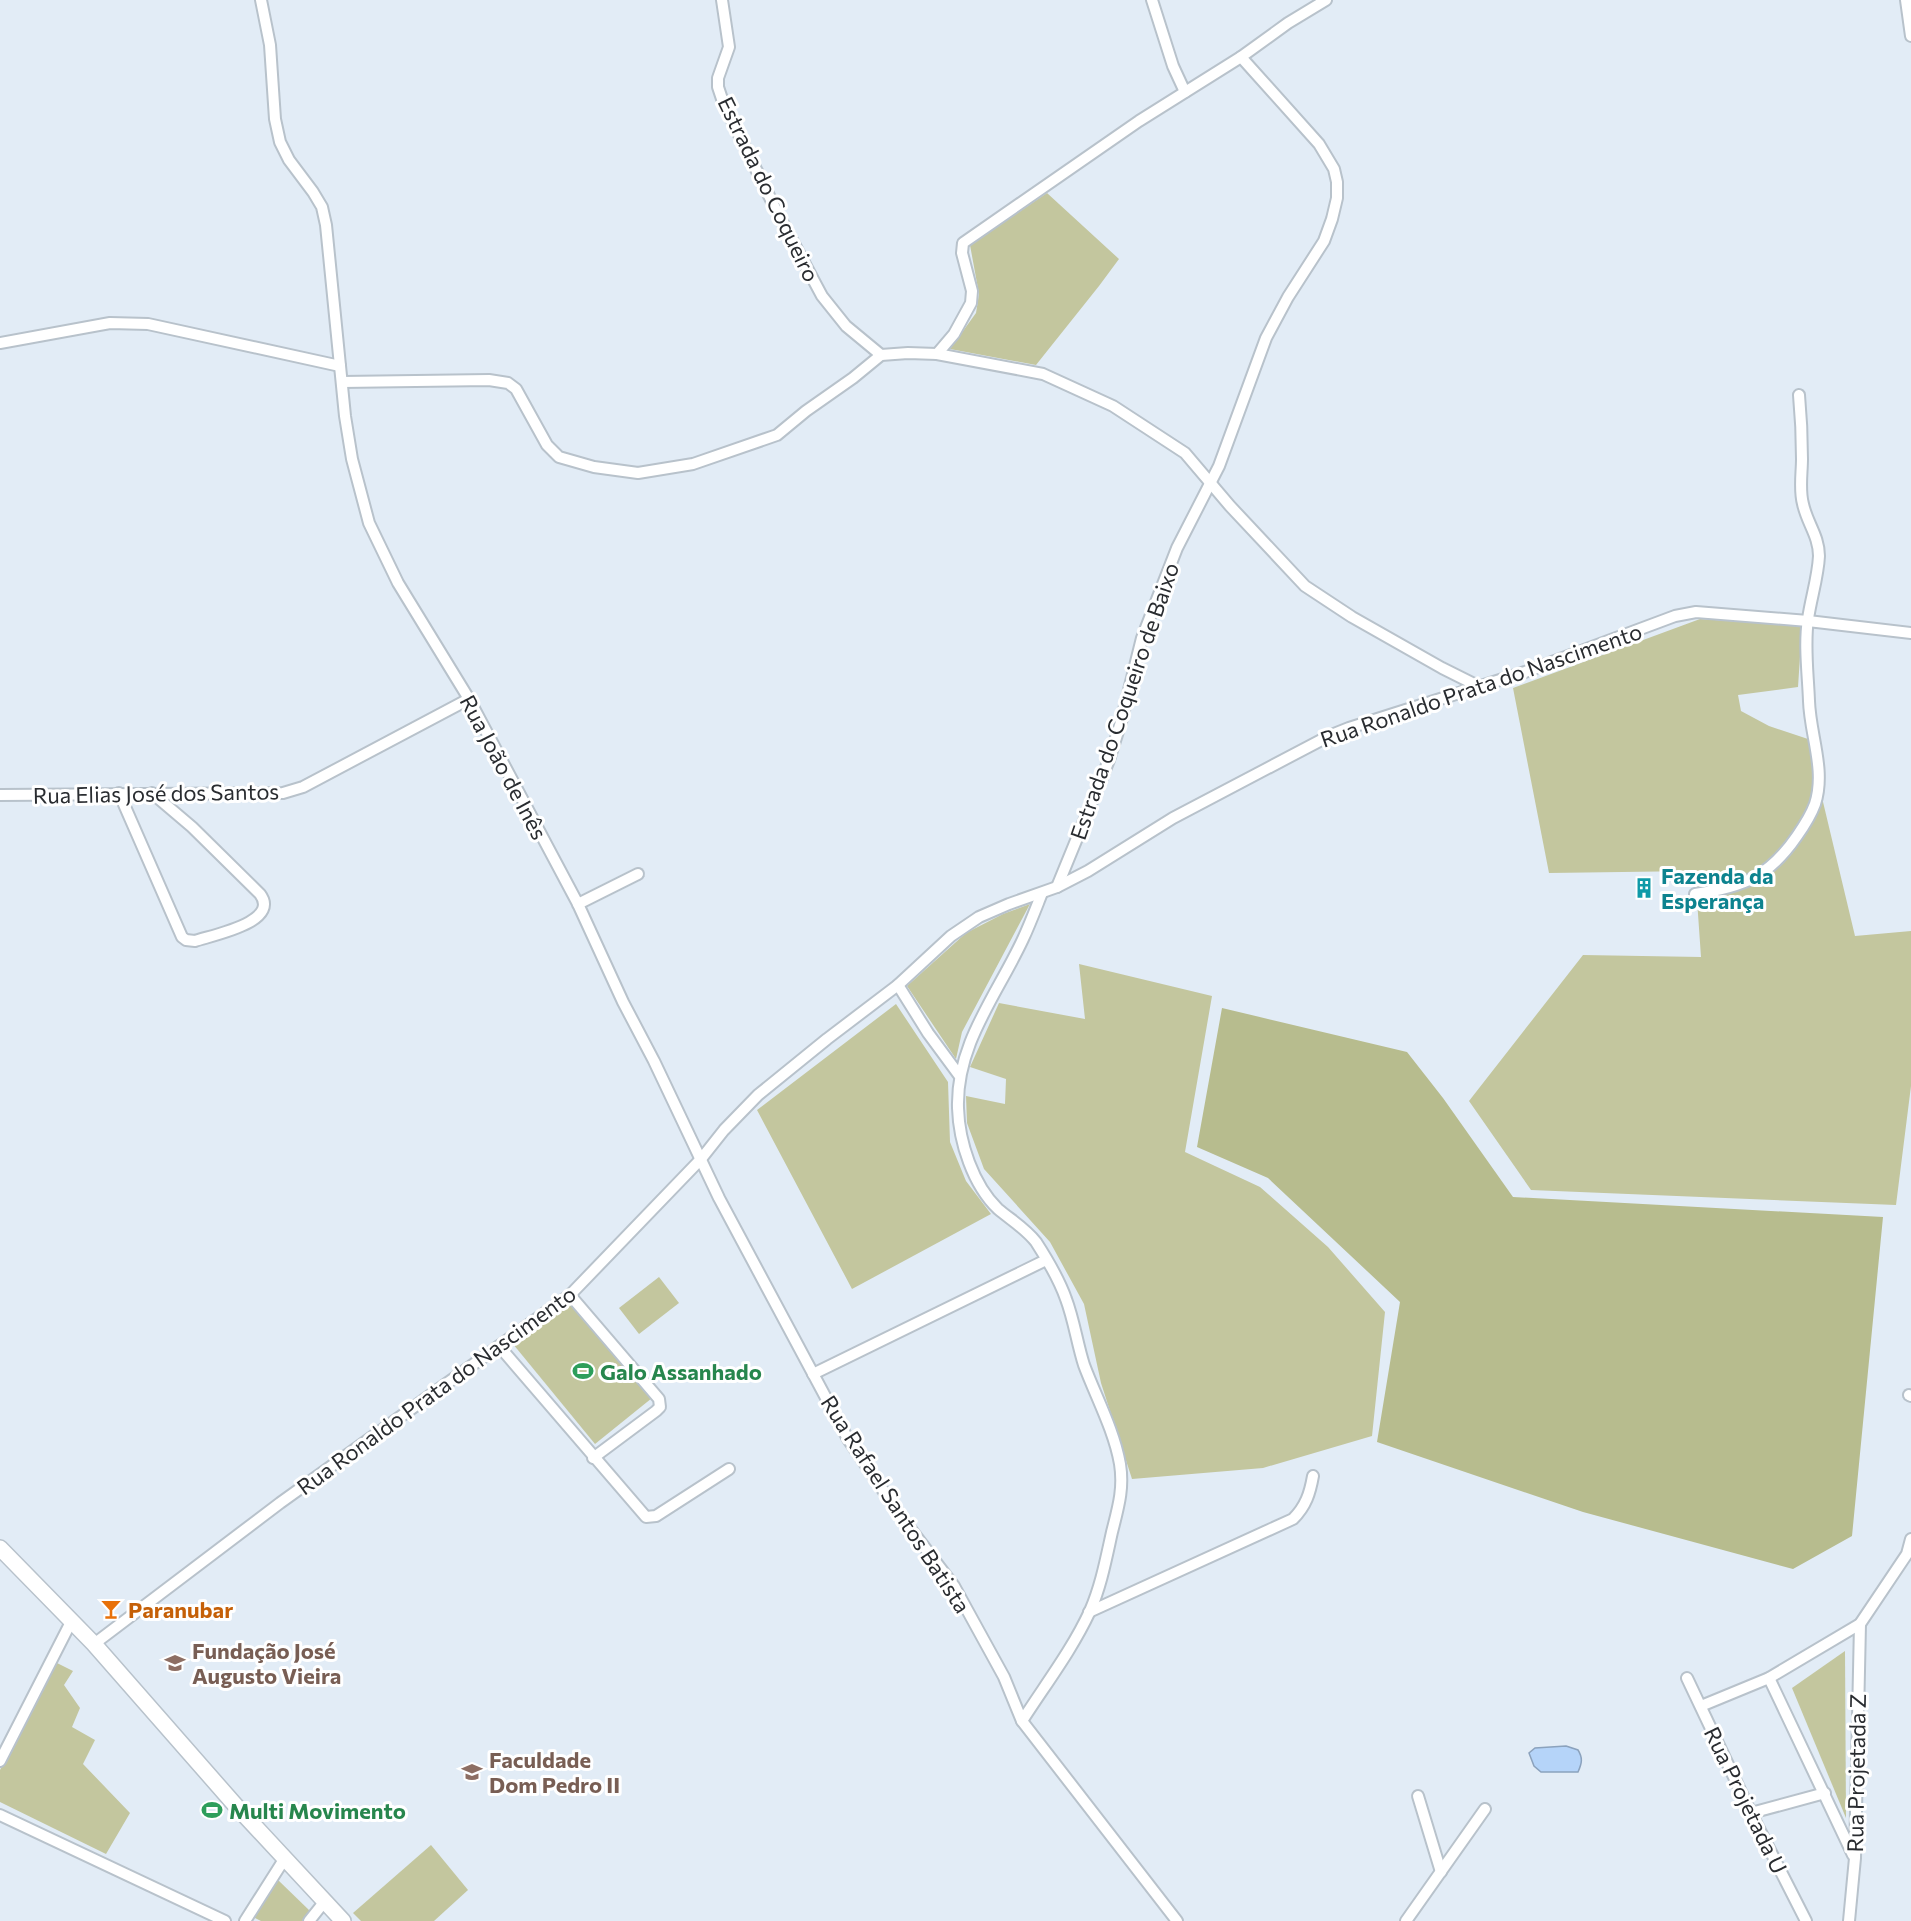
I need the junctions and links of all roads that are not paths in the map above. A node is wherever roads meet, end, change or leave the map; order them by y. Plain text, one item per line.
1 (261, 0) edge
2 (722, 0) edge
3 (1152, 0) edge
4 (1326, 0) edge
5 (1906, 0) edge
6 (1911, 36) edge
7 (1241, 57) junction
8 (1185, 92) junction
9 (0, 343) edge
10 (937, 354) junction
11 (881, 355) junction
12 (340, 366) junction
13 (342, 382) junction
14 (1799, 395) dead end
15 (1209, 483) junction
16 (1808, 621) junction
17 (1911, 633) edge
18 (1480, 687) junction
19 (469, 699) junction
20 (119, 792) junction
21 (152, 793) junction
22 (0, 795) edge
23 (638, 874) dead end
24 (1057, 887) junction
25 (1042, 893) junction
26 (1695, 894) dead end
27 (578, 904) junction
28 (898, 985) junction
29 (959, 1075) junction
30 (701, 1160) junction
31 (1046, 1260) junction
32 (570, 1295) junction
33 (499, 1346) junction
34 (813, 1374) junction
35 (594, 1458) junction
36 (729, 1469) dead end
37 (1313, 1476) dead end
38 (1911, 1539) edge
39 (0, 1548) edge
40 (1089, 1612) junction
41 (72, 1620) junction
42 (1860, 1624) junction
43 (94, 1644) junction
44 (1687, 1678) dead end
45 (1769, 1678) junction
46 (1701, 1706) junction
47 (1022, 1721) junction
48 (0, 1761) edge
49 (1825, 1793) junction
50 (1418, 1796) dead end
51 (1485, 1809) dead end
52 (1751, 1813) junction
53 (0, 1815) edge
54 (285, 1858) junction
55 (1854, 1858) junction
56 (1441, 1872) junction
57 (325, 1901) junction
58 (225, 1921) edge
59 (245, 1921) edge
60 (309, 1921) edge
61 (343, 1921) edge
62 (1177, 1921) edge
63 (1406, 1921) edge
64 (1806, 1921) edge
65 (1850, 1921) edge

1 - 12 street, Rua João de Inês
2 - 11 street, Estrada do Coqueiro
3 - 8 street
4 - 7 street
5 - 6 street
7 - 8 street
7 - 15 street, Estrada do Coqueiro de Baixo
8 - 10 street
9 - 12 street
10 - 11 street
10 - 15 street
11 - 13 street
12 - 13 street, Rua João de Inês
13 - 19 street, Rua João de Inês
14 - 16 street
15 - 18 street
15 - 24 street, Estrada do Coqueiro de Baixo
16 - 17 street, Rua Ronaldo Prata do Nascimento
16 - 18 street, Rua Ronaldo Prata do Nascimento
16 - 26 street
18 - 24 street, Rua Ronaldo Prata do Nascimento
19 - 21 street, Rua Elias José dos Santos
19 - 27 street, Rua João de Inês
20 - 21 street, Rua Elias José dos Santos
20 - 21 street
20 - 22 street, Rua Elias José dos Santos
23 - 27 street
24 - 25 street, Rua Ronaldo Prata do Nascimento
25 - 28 street, Rua Ronaldo Prata do Nascimento
25 - 29 street
27 - 30 street, Rua João de Inês
28 - 29 street
28 - 30 street, Rua Ronaldo Prata do Nascimento
29 - 31 street
30 - 32 street, Rua Ronaldo Prata do Nascimento
30 - 34 street, Rua Rafael Santos Batista
31 - 34 street
31 - 40 street
32 - 33 street, Rua Ronaldo Prata do Nascimento
32 - 35 street
33 - 35 street
33 - 43 street, Rua Ronaldo Prata do Nascimento
34 - 47 street, Rua Rafael Santos Batista
35 - 36 street
37 - 40 street
38 - 42 street
39 - 41 main road
40 - 47 street
41 - 43 main road
41 - 48 street
42 - 45 street
42 - 55 street, Rua Projetada Z
43 - 54 main road
44 - 46 street, Rua Projetada U
45 - 46 street
45 - 49 street
46 - 52 street, Rua Projetada U
47 - 62 street, Rua Rafael Santos Batista
49 - 52 street
49 - 55 street
50 - 56 street
51 - 56 street
52 - 64 street, Rua Projetada U
53 - 58 street
54 - 57 main road
54 - 59 street
55 - 65 street, Rua Projetada Z
56 - 63 street
57 - 60 street
57 - 61 main road

